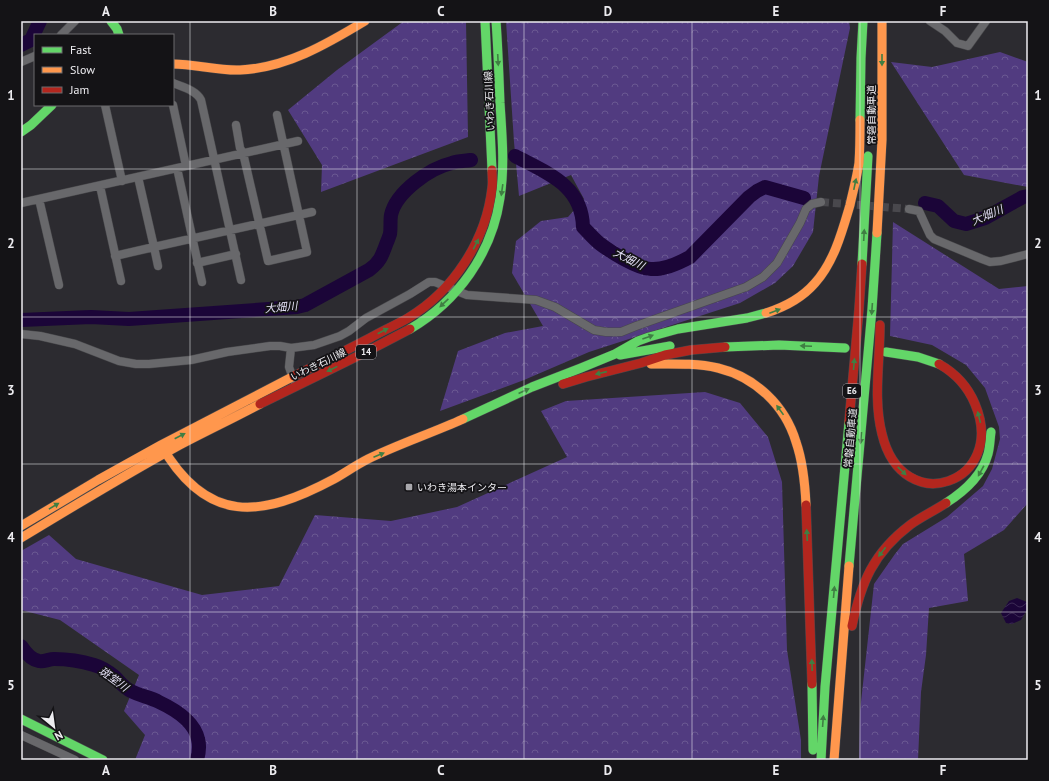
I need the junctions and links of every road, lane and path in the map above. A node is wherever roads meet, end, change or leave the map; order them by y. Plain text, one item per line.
1 (75, 21) edge
2 (111, 21) edge
3 (365, 21) edge
4 (485, 21) edge
5 (496, 21) edge
6 (863, 21) edge
7 (868, 21) edge
8 (882, 21) edge
9 (930, 21) edge
10 (986, 21) edge
11 (62, 34) edge
12 (119, 34) edge
13 (34, 56) edge
14 (21, 62) edge
15 (174, 64) edge
16 (174, 84) edge
17 (51, 106) edge
18 (105, 106) edge
19 (173, 106) edge
20 (278, 115) dead end
21 (236, 125) dead end
22 (21, 132) edge
23 (298, 140) dead end
24 (284, 144) junction
25 (243, 153) junction
26 (881, 158) junction
27 (214, 160) junction
28 (186, 166) junction
29 (177, 168) junction
30 (138, 177) junction
31 (122, 180) junction
32 (100, 186) junction
33 (39, 199) junction
34 (821, 202) tunnel mouth
35 (21, 204) edge
36 (909, 209) tunnel mouth
37 (312, 212) dead end
38 (299, 214) junction
39 (259, 224) junction
40 (230, 230) junction
41 (192, 239) junction
42 (154, 247) junction
43 (236, 254) junction
44 (1028, 254) edge
45 (115, 256) junction
46 (197, 262) junction
47 (158, 266) dead end
48 (242, 280) dead end
49 (121, 281) dead end
50 (202, 282) dead end
51 (59, 285) dead end
52 (446, 286) junction
53 (457, 290) junction
54 (21, 334) edge
55 (731, 338) dead end
56 (831, 338) dead end
57 (291, 348) junction
58 (922, 349) dead end
59 (936, 354) dead end
60 (613, 355) junction
61 (639, 364) junction
62 (292, 377) junction
63 (970, 379) dead end
64 (297, 386) junction
65 (990, 422) dead end
66 (431, 442) dead end
67 (163, 449) junction
68 (369, 469) dead end
69 (345, 473) junction
70 (21, 526) edge
71 (21, 538) edge
72 (21, 719) edge
73 (21, 735) edge
74 (75, 760) edge
75 (103, 760) edge
76 (813, 760) edge
77 (821, 760) edge
78 (834, 760) edge
79 (841, 760) edge

1 - 11 street
2 - 12 main road
3 - 15 main road
52 -> 4 main road, いわき石川線 / 14
5 -> 53 main road, いわき石川線 / 14
60 -> 6 main road
77 -> 7 main road, 常磐自動車道 / E6
8 -> 26 main road, 常磐自動車道 / E6
9 - 10 street
13 - 14 street
16 - 27 street
17 - 22 main road
18 - 31 street
19 - 28 street
20 - 24 street
21 - 25 street
23 - 24 street
24 - 25 street
24 - 38 street
25 - 27 street
25 - 39 street
26 -> 58 main road
26 -> 78 main road, 常磐自動車道 / E6
27 - 28 street
27 - 40 street
28 - 29 street
29 - 30 street
29 - 41 street
30 - 31 street
30 - 42 street
31 - 32 street
32 - 33 street
32 - 45 street
33 - 35 street
33 - 51 street
34 - 53 street
36 - 44 street
37 - 38 street
38 - 39 street
38 - 39 street
39 - 40 street
40 - 41 street
40 - 43 street
41 - 42 street
41 - 46 street
42 - 45 street
42 - 47 street
43 - 46 street
43 - 48 street
45 - 49 street
46 - 50 street
52 - 53 street
52 - 57 street
62 -> 52 main road, いわき石川線 / 14
53 -> 64 main road, いわき石川線 / 14
54 - 57 street
55 - 60 main road
56 -> 61 main road
57 - 62 street
59 - 63 main road
69 -> 60 main road
61 -> 66 main road
76 -> 61 main road
62 - 64 street
67 -> 62 main road, いわき石川線 / 14
64 - 67 main road, いわき石川線 / 14
65 -> 79 main road
67 - 69 main road
70 -> 67 main road, いわき石川線 / 14
67 - 71 main road, いわき石川線 / 14
68 - 69 main road
72 - 75 main road
73 - 74 street

